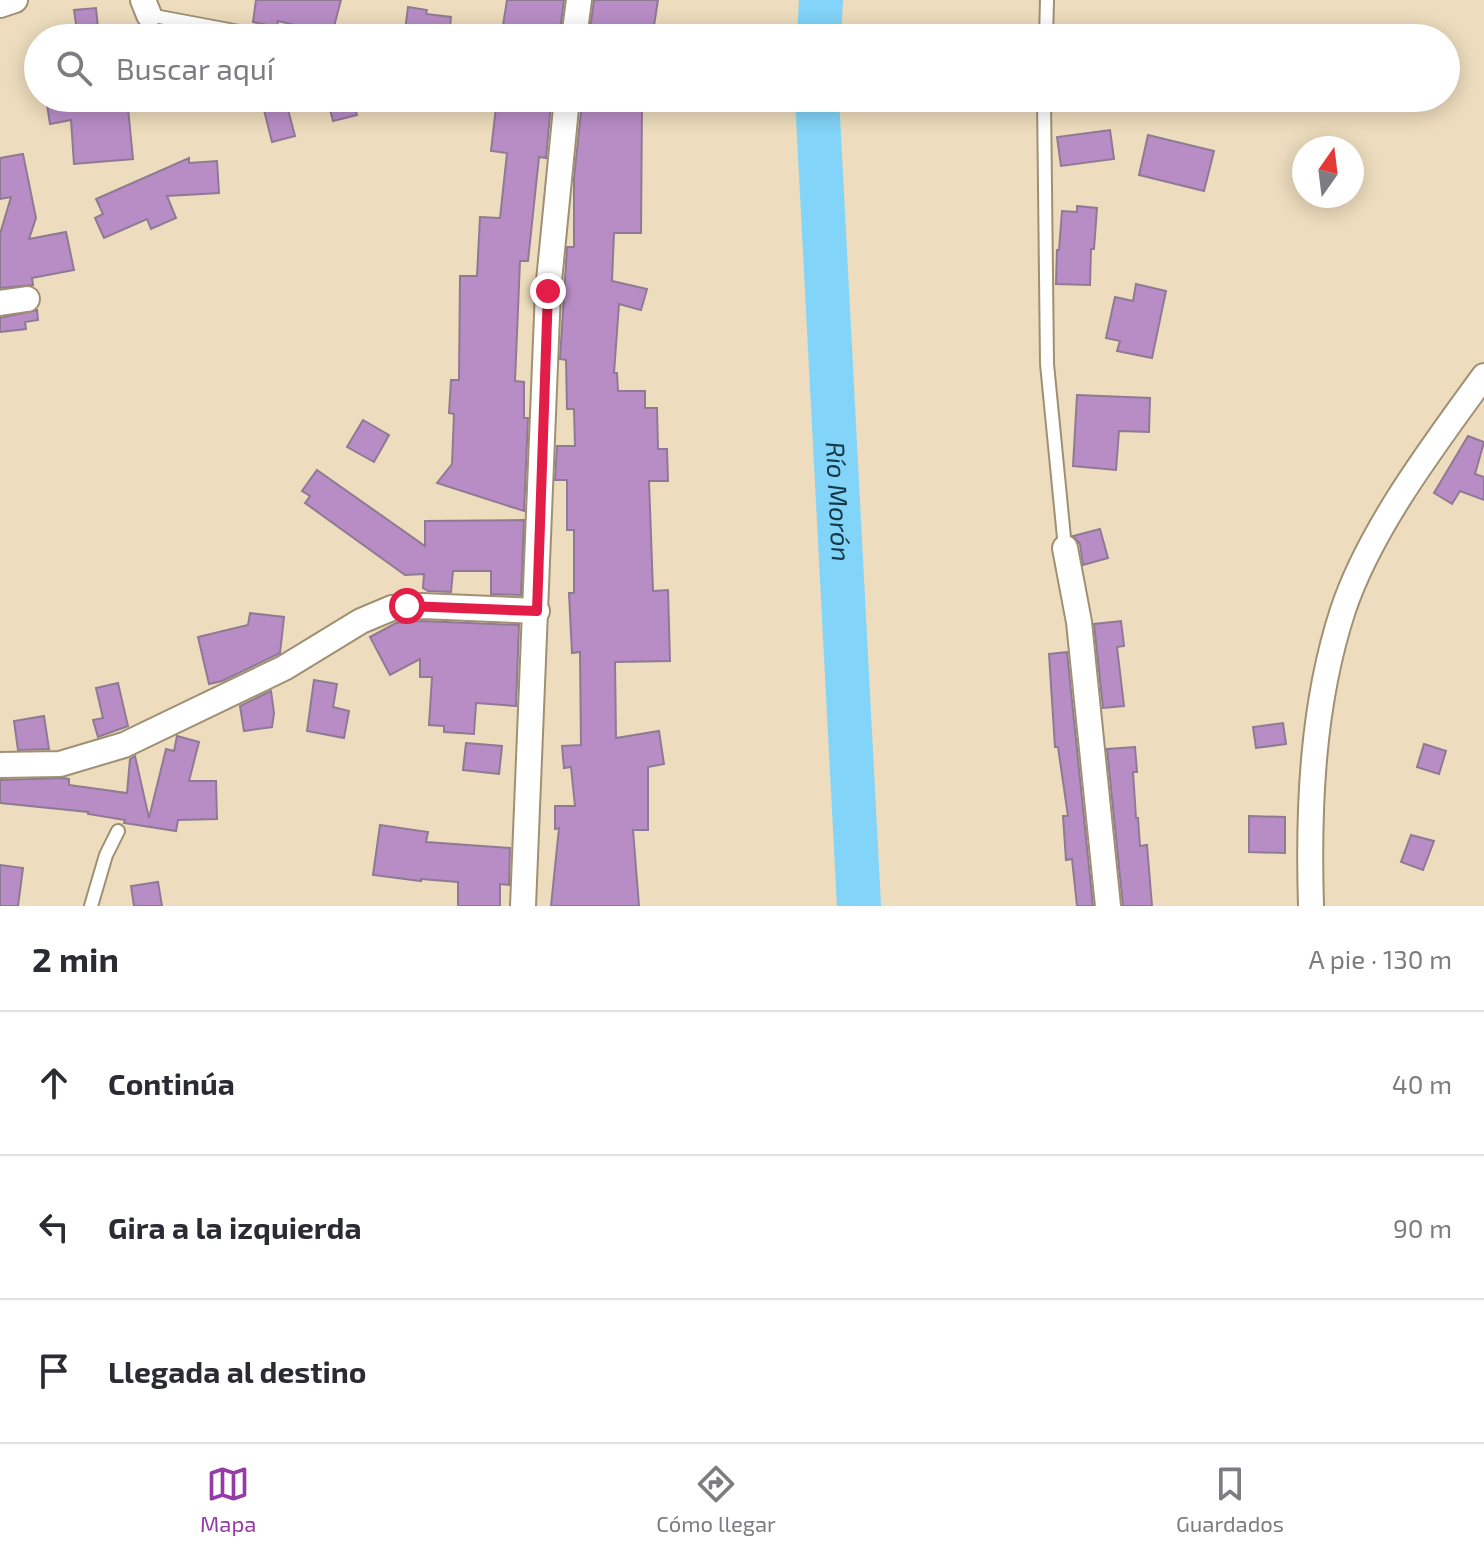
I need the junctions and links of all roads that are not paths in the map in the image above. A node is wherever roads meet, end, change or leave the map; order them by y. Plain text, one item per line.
1 (15, 0) edge
2 (579, 0) edge
3 (1047, 0) edge
4 (0, 5) edge
5 (146, 7) edge
6 (211, 24) edge
7 (576, 24) edge
8 (1046, 24) edge
9 (566, 112) edge
10 (1044, 112) edge
11 (27, 299) dead end
12 (0, 303) edge
13 (1484, 376) edge
14 (1065, 548) joint
15 (537, 611) junction
16 (0, 765) edge
17 (118, 831) dead end
18 (91, 906) edge
19 (523, 906) edge
20 (1108, 906) edge
21 (1311, 906) edge

1 - 4 street
2 - 7 street
3 - 8 lane
5 - 6 lane
9 - 15 street
10 - 14 lane
11 - 12 street
13 - 21 street
14 - 20 street
15 - 16 street
15 - 19 street
17 - 18 lane

